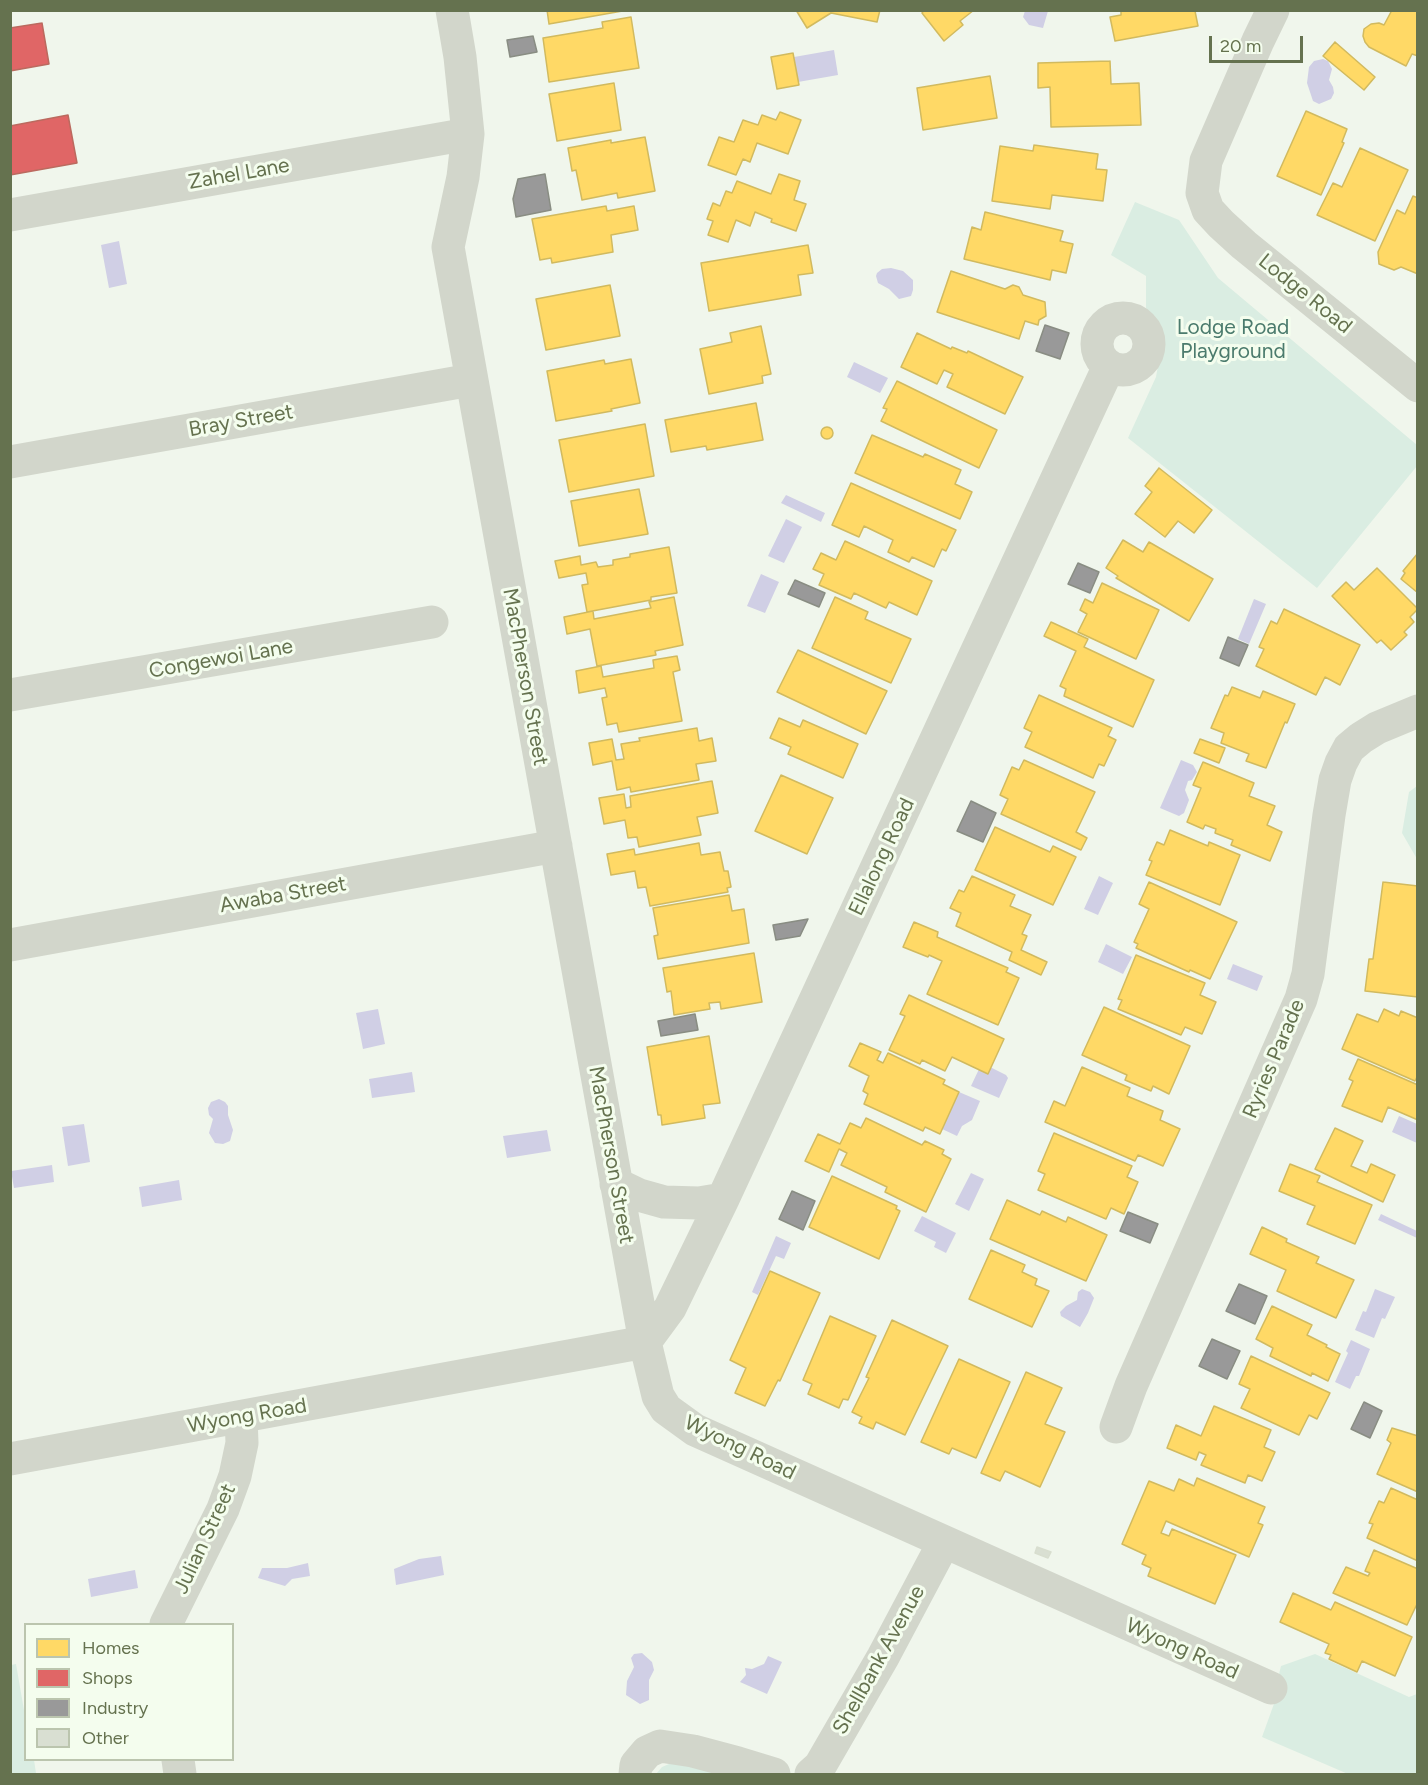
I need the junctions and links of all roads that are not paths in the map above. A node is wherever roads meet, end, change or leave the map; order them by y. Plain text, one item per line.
1 (452, 10) edge
2 (1274, 10) edge
3 (468, 134) junction
4 (10, 215) edge
5 (1109, 366) dead end
6 (471, 380) junction
7 (1418, 386) edge
8 (10, 462) edge
9 (432, 622) dead end
10 (10, 695) edge
11 (1418, 711) edge
12 (556, 846) junction
13 (10, 945) edge
14 (616, 1184) junction
15 (723, 1199) junction
16 (645, 1342) junction
17 (241, 1417) junction
18 (1116, 1426) dead end
19 (10, 1460) edge
20 (944, 1542) junction
21 (166, 1623) edge
22 (1271, 1688) dead end
23 (635, 1774) edge
24 (774, 1774) edge
25 (811, 1774) edge

1 - 3 street, MacPherson Street
2 - 7 street, Lodge Road
3 - 4 street, Zahel Lane
3 - 6 street, MacPherson Street
5 - 15 street, Ellalong Road
6 - 8 street, Bray Street
6 - 12 street, MacPherson Street
9 - 10 street, Congewoi Lane
11 - 18 street, Ryries Parade
12 - 13 street, Awaba Street
12 - 14 street, MacPherson Street
14 - 15 street
14 - 16 street, MacPherson Street
15 - 16 street, Ellalong Road
16 - 17 street, Wyong Road
16 - 20 street, Wyong Road
17 - 19 street, Wyong Road
17 - 21 street, Julian Street
20 - 22 street, Wyong Road
20 - 25 street, Shellbank Avenue
23 - 24 street

